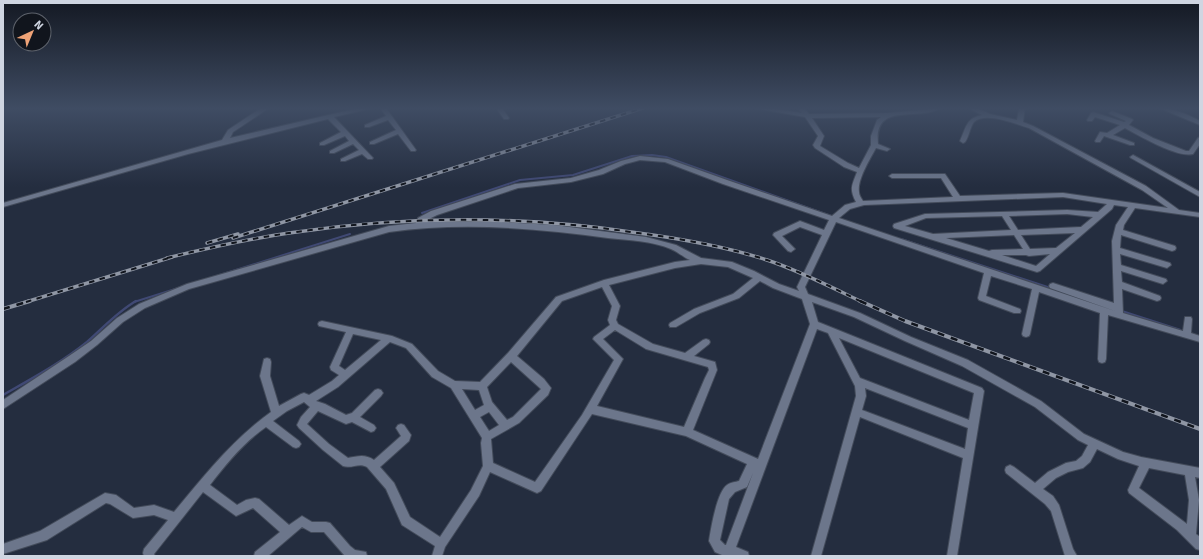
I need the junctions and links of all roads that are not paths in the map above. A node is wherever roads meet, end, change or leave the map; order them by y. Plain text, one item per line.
1 (229, 134) edge
2 (258, 134) edge
3 (343, 134) edge
4 (346, 134) edge
5 (393, 134) edge
6 (402, 134) edge
7 (820, 134) edge
8 (875, 134) edge
9 (966, 134) edge
10 (1044, 134) edge
11 (1101, 134) edge
12 (1142, 134) edge
13 (1108, 135) edge
14 (1200, 139) edge
15 (1098, 140) dead end
16 (354, 141) junction
17 (963, 141) dead end
18 (225, 142) junction
19 (372, 143) dead end
20 (322, 144) dead end
21 (1132, 144) dead end
22 (874, 145) junction
23 (1198, 146) edge
24 (887, 149) dead end
25 (413, 150) dead end
26 (363, 151) junction
27 (332, 152) dead end
28 (1133, 157) dead end
29 (370, 158) dead end
30 (343, 160) dead end
31 (861, 171) junction
32 (892, 176) dead end
33 (1200, 195) edge
34 (958, 199) junction
35 (1112, 202) junction
36 (861, 204) junction
37 (3, 205) edge
38 (1133, 205) junction
39 (1177, 212) junction
40 (1004, 214) junction
41 (1100, 215) junction
42 (1200, 215) edge
43 (834, 217) junction
44 (418, 225) junction
45 (1083, 230) junction
46 (1118, 231) junction
47 (1017, 233) junction
48 (826, 234) junction
49 (930, 236) junction
50 (1172, 248) dead end
51 (791, 249) dead end
52 (1116, 250) junction
53 (1058, 251) junction
54 (1029, 252) junction
55 (985, 253) junction
56 (701, 262) junction
57 (1167, 265) dead end
58 (1117, 267) junction
59 (988, 272) junction
60 (759, 277) junction
61 (1163, 281) dead end
62 (604, 283) junction
63 (1118, 284) junction
64 (1053, 286) dead end
65 (1036, 288) junction
66 (806, 297) junction
67 (1157, 298) dead end
68 (1017, 311) dead end
69 (1104, 311) junction
70 (1119, 311) junction
71 (1188, 320) dead end
72 (322, 324) dead end
73 (814, 324) junction
74 (674, 325) dead end
75 (615, 326) junction
76 (351, 330) junction
77 (831, 331) junction
78 (1026, 334) dead end
79 (1187, 334) junction
80 (389, 338) junction
81 (1200, 339) edge
82 (706, 342) dead end
83 (511, 356) junction
84 (686, 357) junction
85 (1102, 359) dead end
86 (267, 362) dead end
87 (346, 375) junction
88 (858, 381) junction
89 (454, 385) junction
90 (482, 386) junction
91 (378, 393) dead end
92 (312, 403) junction
93 (3, 405) edge
94 (490, 406) junction
95 (590, 409) junction
96 (857, 412) junction
97 (276, 413) junction
98 (473, 416) junction
99 (353, 418) junction
100 (266, 421) junction
101 (506, 426) junction
102 (973, 426) junction
103 (371, 428) dead end
104 (401, 428) dead end
105 (687, 432) junction
106 (487, 438) junction
107 (1095, 443) junction
108 (296, 444) dead end
109 (968, 455) junction
110 (1146, 463) junction
111 (757, 464) junction
112 (488, 466) junction
113 (373, 467) junction
114 (1010, 470) dead end
115 (1189, 471) junction
116 (1200, 473) edge
117 (203, 486) junction
118 (1035, 489) junction
119 (176, 518) junction
120 (289, 532) junction
121 (1191, 535) junction
122 (441, 544) junction
123 (1200, 545) edge
124 (3, 549) edge
125 (728, 553) edge
126 (150, 556) edge
127 (259, 556) edge
128 (362, 556) edge
129 (437, 556) edge
130 (744, 556) edge
131 (816, 556) edge
132 (952, 556) edge
133 (1072, 556) edge

1 - 18 street
2 - 18 street
3 - 20 street
4 - 16 street
5 - 19 street
6 - 25 street
7 - 31 street
8 - 22 street
9 - 17 street
10 - 39 street
11 - 15 street
12 - 23 street
13 - 21 street
14 - 23 street
16 - 26 street
16 - 27 street
18 - 37 street
22 - 24 street
22 - 31 street
26 - 29 street
26 - 30 street
28 - 33 street
31 - 36 street
32 - 34 street
34 - 35 street
34 - 36 street
35 - 38 street
35 - 41 street
36 - 43 street
38 - 39 street
38 - 46 street
39 - 42 street
40 - 41 street
40 - 47 street
40 - 49 street
41 - 45 street
43 - 44 street
43 - 48 street
43 - 59 street
44 - 56 street
44 - 93 street
45 - 47 street
45 - 53 street
46 - 50 street
46 - 52 street
47 - 49 street
47 - 54 street
48 - 51 street
48 - 66 street
49 - 55 street
52 - 57 street
52 - 58 street
53 - 54 street
53 - 55 street
54 - 55 street
56 - 60 street
56 - 62 street
58 - 61 street
58 - 63 street
59 - 65 street
59 - 68 street
60 - 66 street
60 - 74 street
62 - 75 street
62 - 83 street
63 - 67 street
63 - 70 street
64 - 70 street
65 - 69 street
65 - 78 street
66 - 73 street
66 - 107 street
69 - 70 street
69 - 85 street
70 - 79 street
71 - 79 street
72 - 76 street
73 - 77 street
73 - 111 street
75 - 84 street
75 - 95 street
76 - 80 street
76 - 87 street
77 - 88 street
77 - 102 street
79 - 81 street
80 - 87 street
80 - 89 street
82 - 84 street
83 - 90 street
83 - 101 street
84 - 105 street
86 - 97 street
87 - 92 street
88 - 96 street
88 - 102 street
89 - 90 street
89 - 98 street
90 - 94 street
91 - 99 street
92 - 97 street
92 - 99 street
92 - 113 street
94 - 98 street
94 - 101 street
95 - 105 street
95 - 112 street
96 - 109 street
96 - 131 street
97 - 100 street
98 - 106 street
99 - 103 street
100 - 108 street
100 - 117 street
101 - 106 street
102 - 109 street
104 - 113 street
105 - 111 street
106 - 112 street
107 - 110 street
107 - 118 street
109 - 132 street
110 - 115 street
110 - 121 street
111 - 125 street
111 - 125 street
112 - 122 street
113 - 122 street
114 - 118 street
115 - 116 street
115 - 121 street
117 - 119 street
117 - 120 street
118 - 133 street
119 - 124 street
119 - 126 street
120 - 127 street
120 - 128 street
121 - 123 street
122 - 129 street
125 - 130 street

